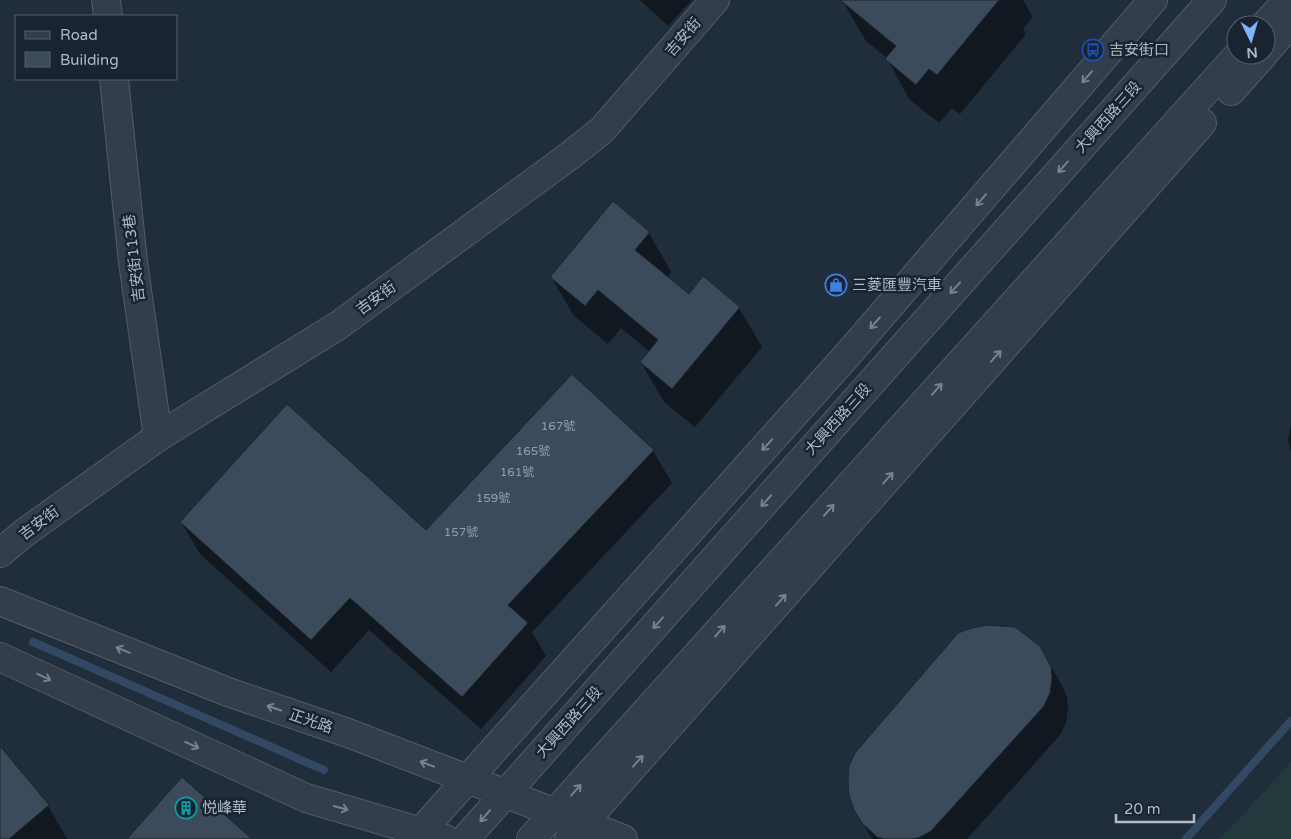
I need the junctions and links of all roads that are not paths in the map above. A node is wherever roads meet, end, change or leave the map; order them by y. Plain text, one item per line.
1 (106, 0) edge
2 (715, 0) edge
3 (1152, 0) edge
4 (1212, 0) edge
5 (1288, 0) edge
6 (108, 15) edge
7 (1274, 15) edge
8 (1291, 23) edge
9 (1276, 40) edge
10 (1229, 65) edge
11 (1254, 65) edge
12 (114, 80) edge
13 (158, 436) junction
14 (0, 553) edge
15 (0, 601) edge
16 (0, 657) edge
17 (468, 780) junction
18 (505, 794) junction
19 (556, 813) junction
20 (576, 831) edge
21 (426, 837) edge
22 (465, 839) edge
23 (531, 839) edge
24 (623, 839) edge

1 - 6 street
2 - 13 street, 吉安街
3 -> 17 street
4 -> 18 street, 大興西路三段
5 - 7 street
8 - 9 street
19 -> 10 street
20 -> 11 street
12 - 13 street, 吉安街113巷
13 - 14 street, 吉安街
17 -> 15 street, 正光路
16 -> 21 street
17 - 18 street, 正光路
17 - 21 street
18 - 19 street, 正光路
18 -> 22 street, 大興西路三段
19 - 20 street, 正光路
19 - 23 street
20 - 24 street, 正光路

